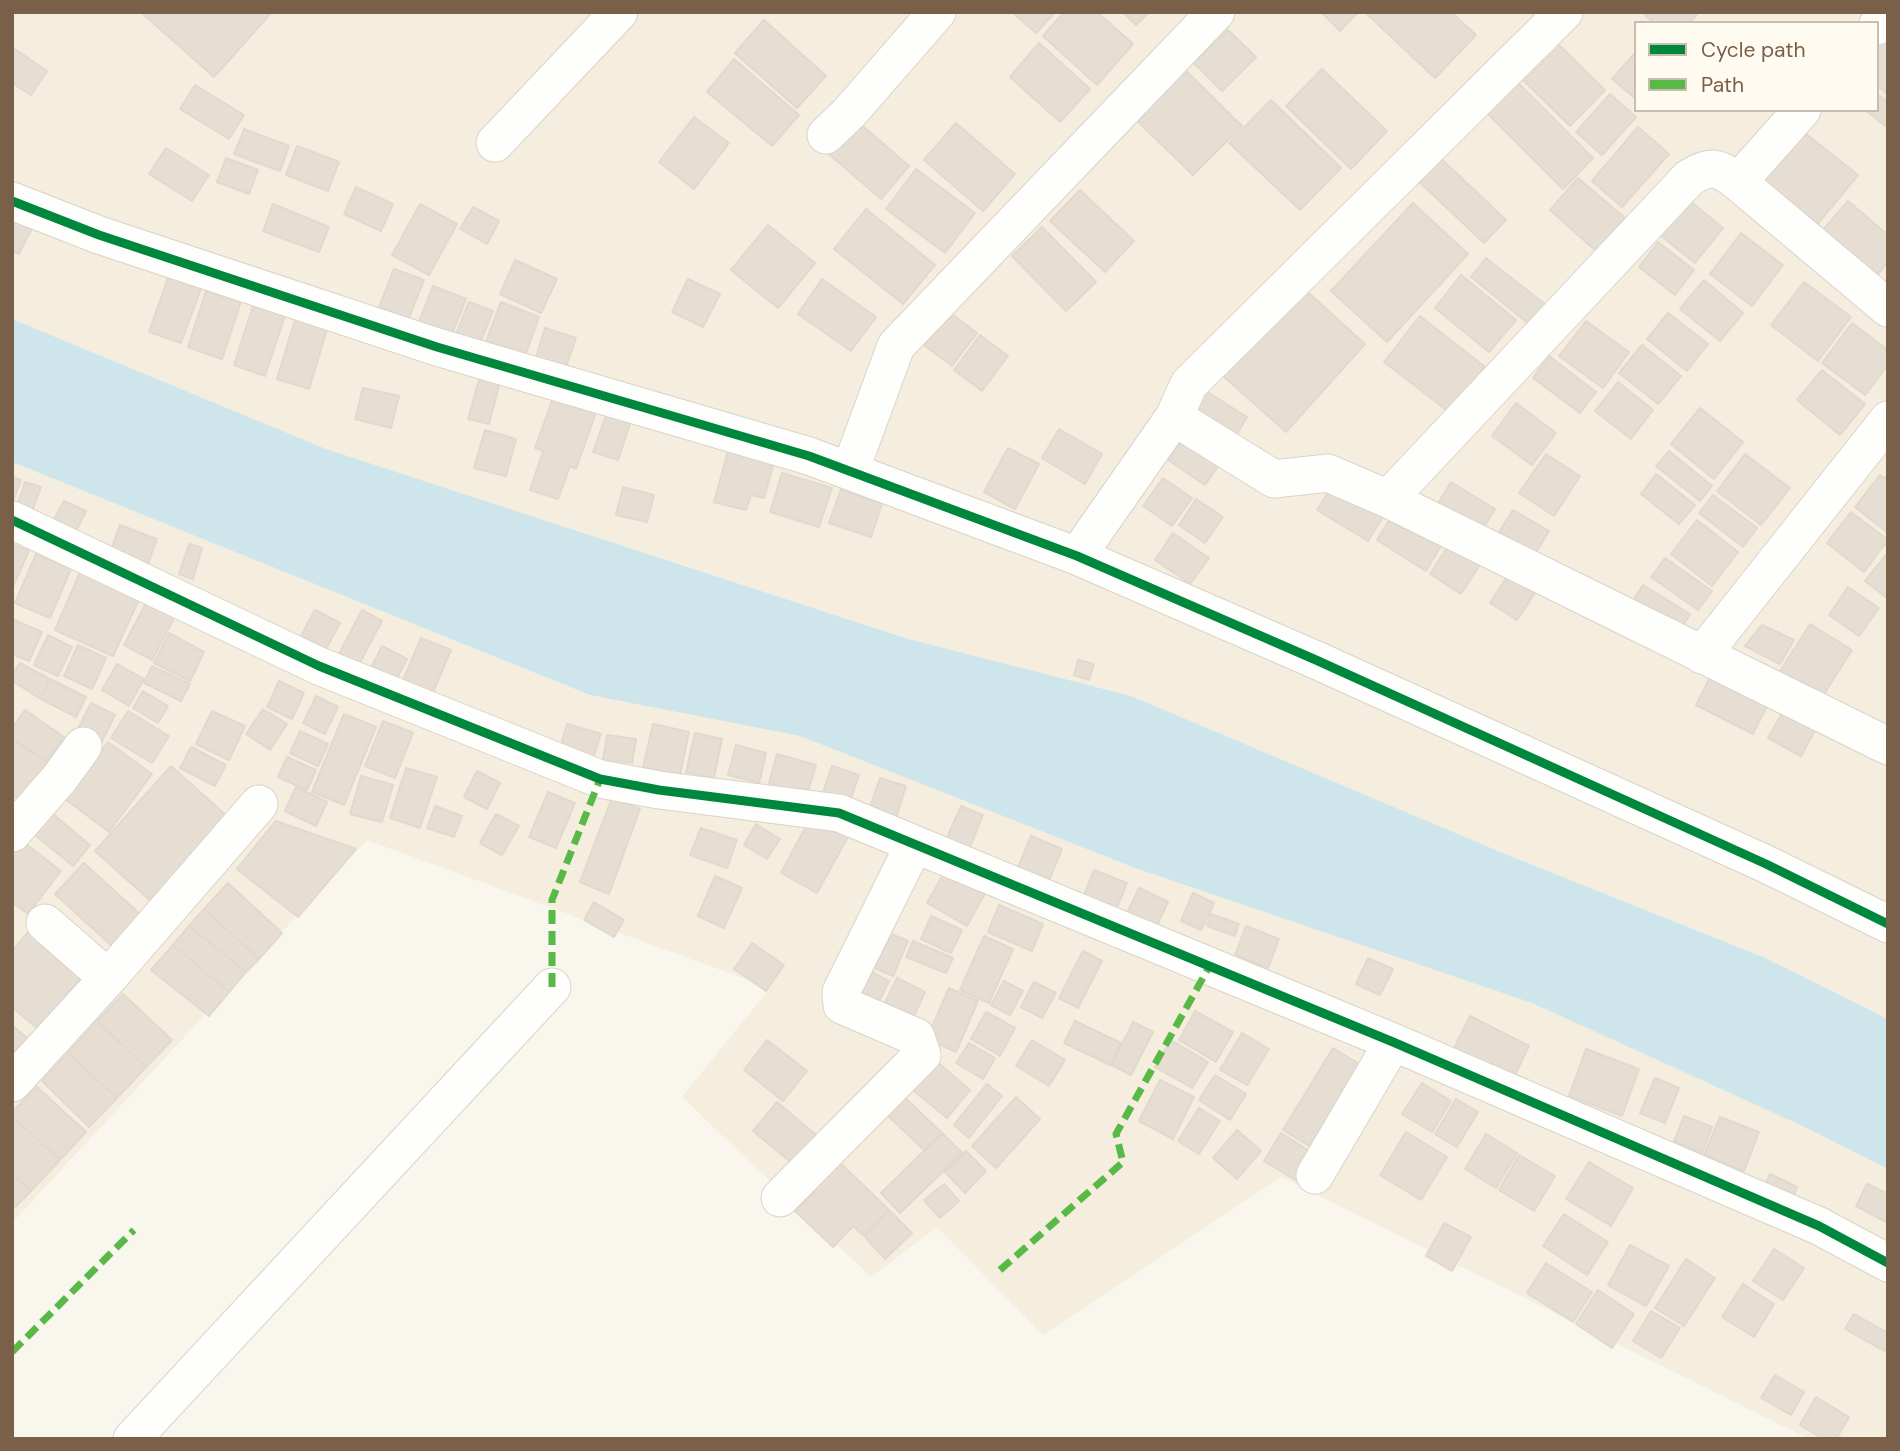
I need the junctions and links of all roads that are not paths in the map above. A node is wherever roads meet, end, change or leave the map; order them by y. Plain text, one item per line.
1 (619, 12) edge
2 (937, 12) edge
3 (1216, 12) edge
4 (1564, 12) edge
5 (1800, 112) edge
6 (826, 135) dead end
7 (495, 144) dead end
8 (1738, 182) junction
9 (12, 201) edge
10 (1883, 294) edge
11 (1174, 417) junction
12 (1888, 420) edge
13 (850, 471) junction
14 (1388, 499) junction
15 (12, 520) edge
16 (1077, 556) junction
17 (1702, 655) junction
18 (83, 746) dead end
19 (1888, 746) edge
20 (259, 804) dead end
21 (12, 833) edge
22 (914, 845) junction
23 (45, 923) dead end
24 (1888, 924) edge
25 (108, 978) junction
26 (552, 987) dead end
27 (1393, 1042) junction
28 (12, 1083) edge
29 (1315, 1175) dead end
30 (780, 1198) dead end
31 (1888, 1263) edge
32 (132, 1439) edge

1 - 7 street
2 - 6 street
3 - 13 street
4 - 11 street
5 - 8 street
8 - 10 street
8 - 14 street
9 - 13 street
11 - 14 street
11 - 16 street
12 - 17 street
13 - 16 street
14 - 17 street
15 - 22 street
16 - 24 street
17 - 19 street
18 - 21 street
20 - 25 street
22 - 27 street
22 - 30 street
23 - 25 street
25 - 28 street
26 - 32 street
27 - 29 street
27 - 31 street

